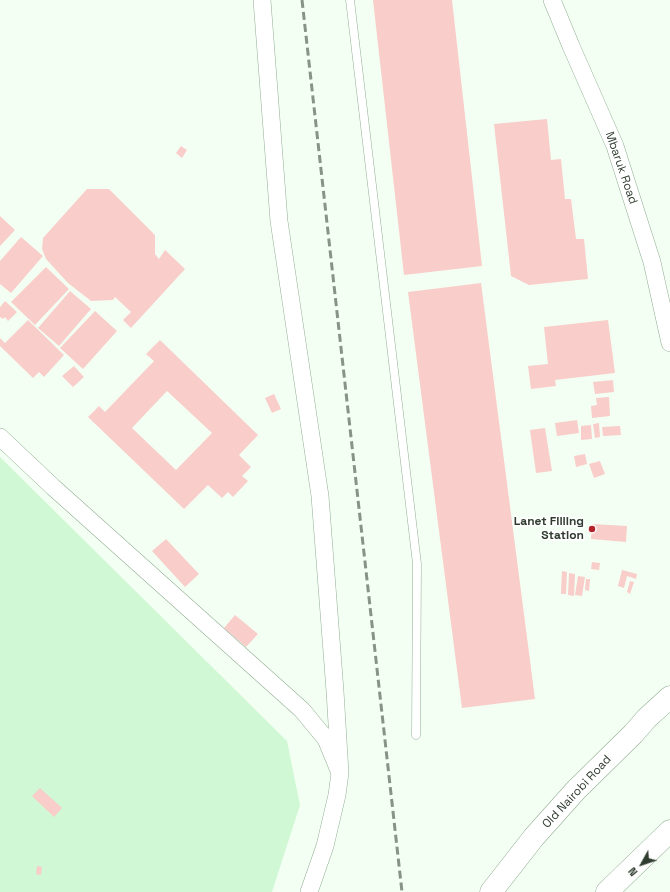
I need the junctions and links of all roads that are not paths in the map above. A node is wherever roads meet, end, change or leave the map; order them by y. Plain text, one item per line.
1 (262, 0) edge
2 (350, 0) edge
3 (552, 0) edge
4 (670, 343) edge
5 (0, 437) edge
6 (670, 697) edge
7 (416, 735) dead end
8 (340, 773) junction
9 (670, 831) edge
10 (309, 892) edge
11 (491, 892) edge
12 (607, 892) edge

1 - 8 street
2 - 7 lane
3 - 4 street, Mbaruk Road
5 - 8 street
6 - 11 highway, Old Nairobi Road
8 - 10 street
9 - 12 highway

